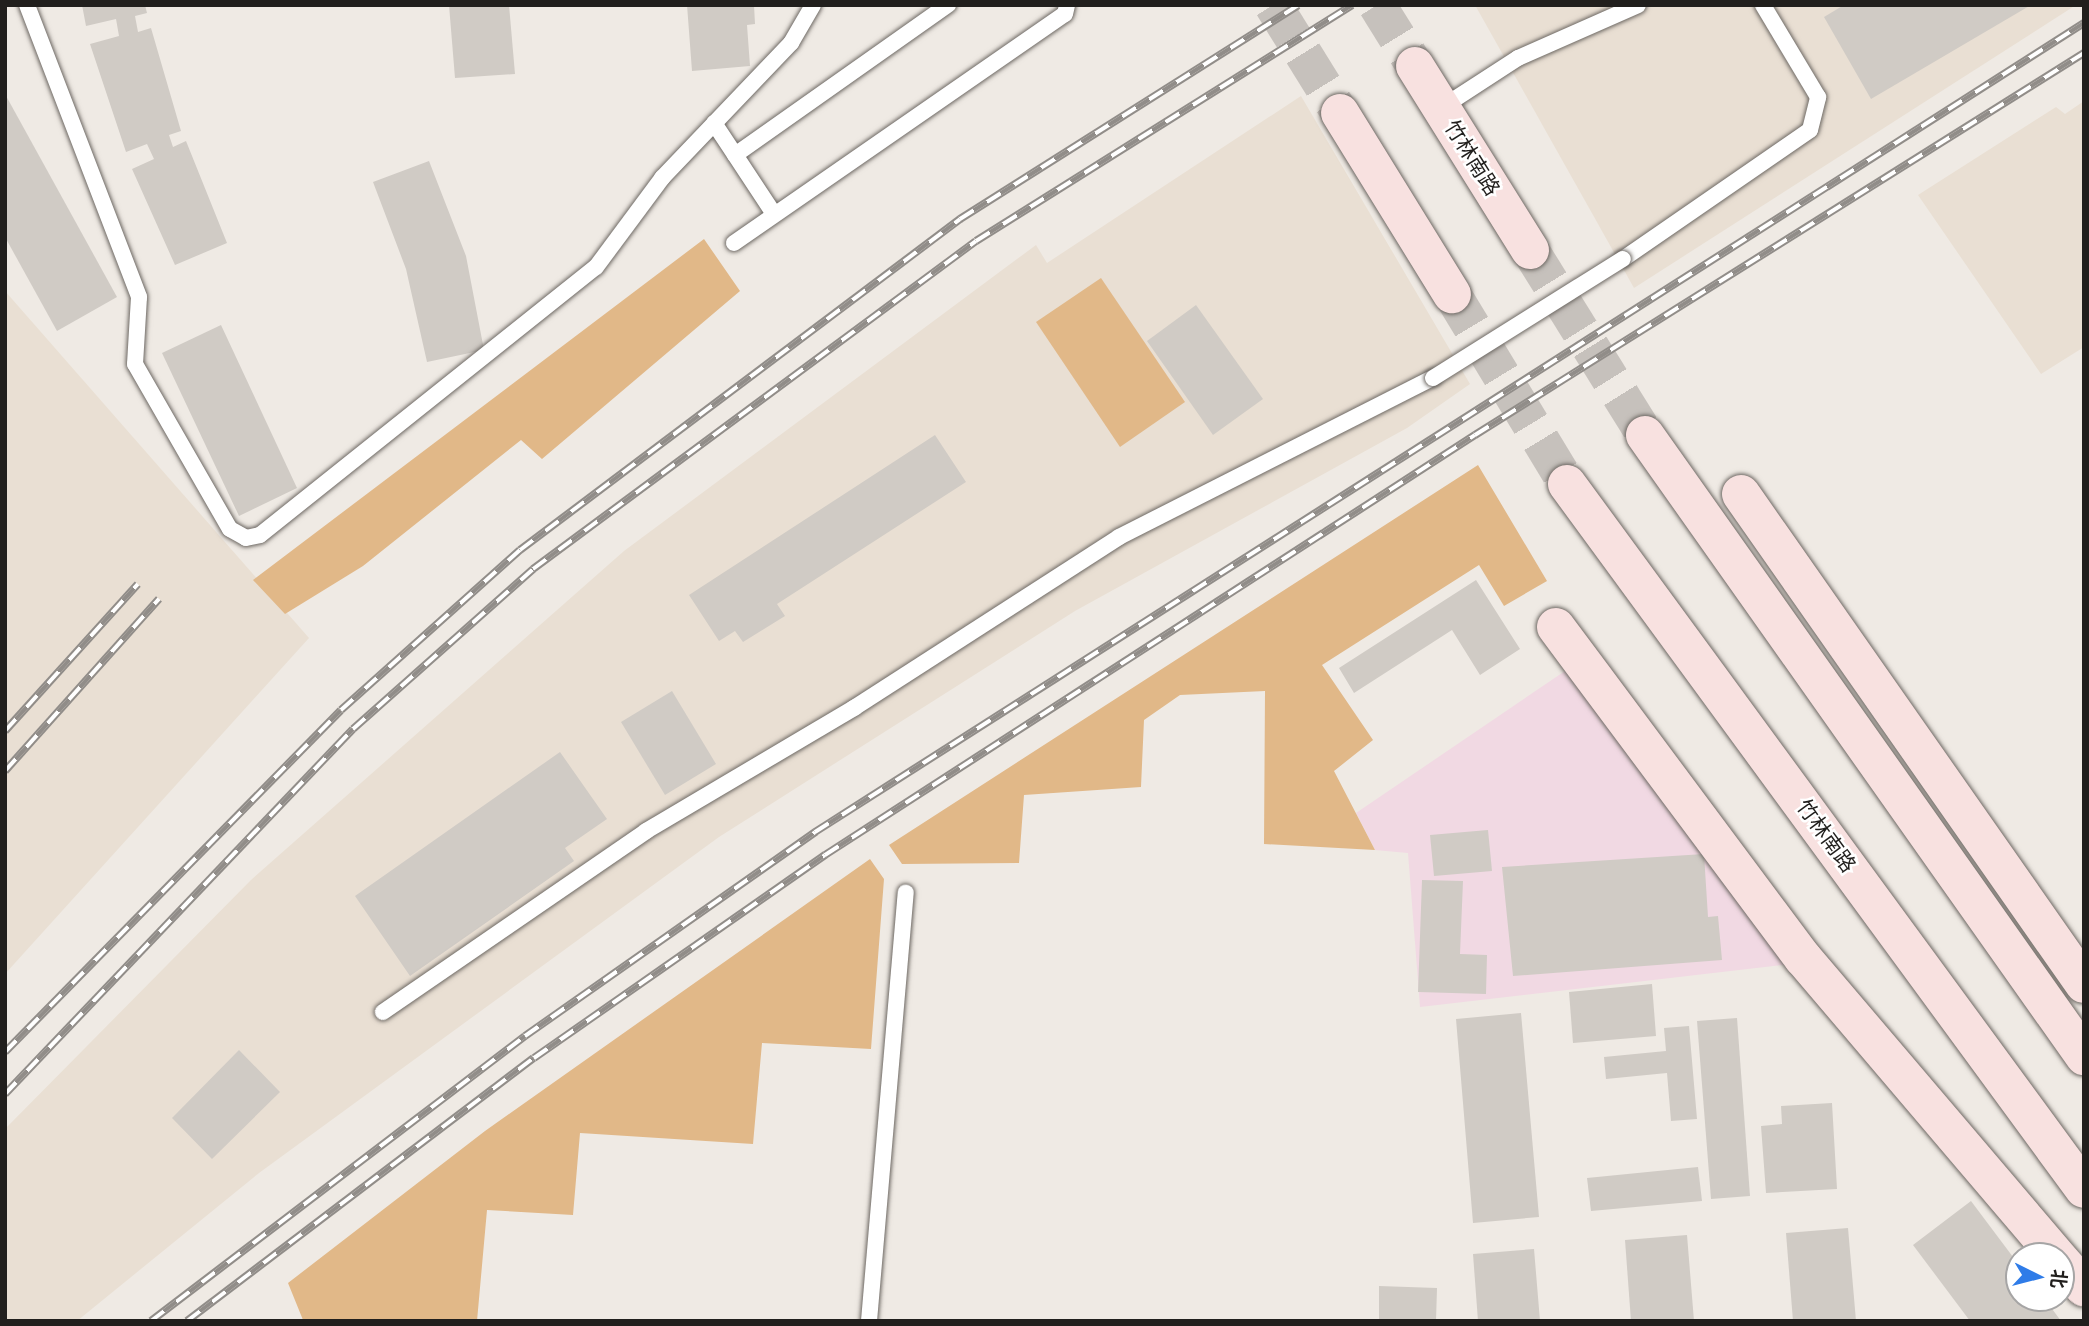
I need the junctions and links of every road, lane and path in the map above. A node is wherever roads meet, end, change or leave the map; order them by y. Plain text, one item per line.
1 (27, 5) edge
2 (813, 5) edge
3 (948, 5) edge
4 (1067, 5) edge
5 (1638, 5) edge
6 (1763, 5) edge
7 (1415, 66) tunnel mouth
8 (1441, 108) junction
9 (1340, 113) tunnel mouth
10 (713, 123) junction
11 (735, 155) junction
12 (774, 214) junction
13 (734, 243) dead end
14 (1530, 250) tunnel mouth
15 (1452, 294) tunnel mouth
16 (1645, 435) tunnel mouth
17 (1567, 484) tunnel mouth
18 (1741, 494) dead end
19 (1556, 627) dead end
20 (906, 893) dead end
21 (2084, 984) edge
22 (383, 1012) dead end
23 (2084, 1056) edge
24 (2084, 1189) edge
25 (2045, 1242) edge
26 (869, 1321) edge

1 - 10 lane
2 - 10 lane
3 - 11 lane
4 - 12 lane
5 - 8 lane
6 - 22 lane, bridge
7 - 8 main road, 竹林南路
8 - 14 main road, 竹林南路
9 - 15 main road
10 - 11 lane
11 - 12 lane
12 - 13 lane
16 - 23 main road
17 - 24 main road, 竹林南路
18 - 21 main road
19 - 25 main road
20 - 26 lane

